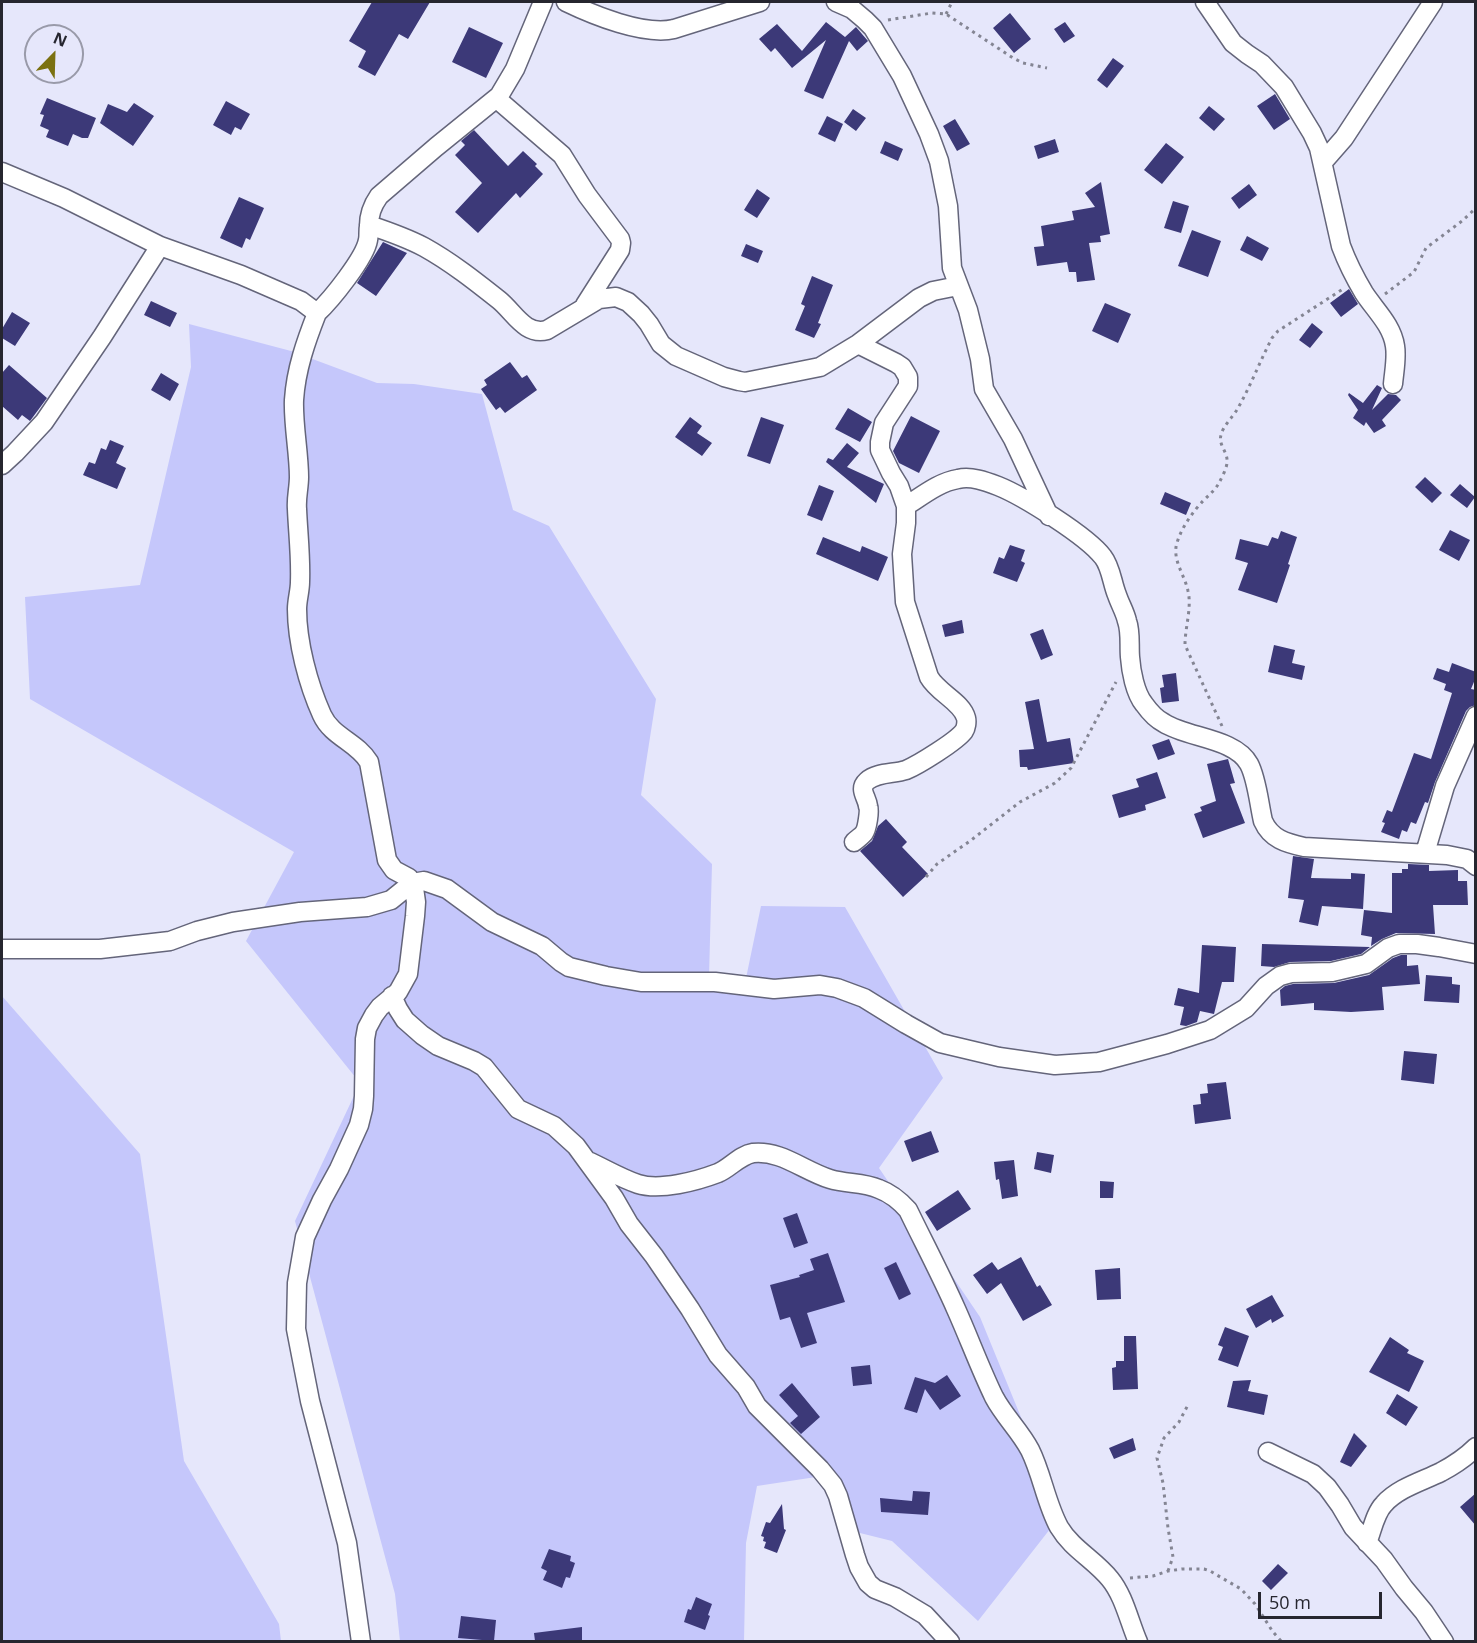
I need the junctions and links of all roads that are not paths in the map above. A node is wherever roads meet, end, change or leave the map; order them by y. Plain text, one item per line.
1 (543, 2) edge
2 (566, 2) edge
3 (760, 2) edge
4 (836, 2) edge
5 (1205, 2) edge
6 (1433, 2) edge
7 (496, 99) junction
8 (1323, 162) junction
9 (2, 172) edge
10 (369, 225) junction
11 (160, 246) junction
12 (958, 286) junction
13 (584, 307) junction
14 (317, 313) junction
15 (858, 344) junction
16 (1393, 384) dead end
17 (2, 465) edge
18 (906, 506) junction
19 (1049, 516) junction
20 (1476, 716) edge
21 (854, 842) dead end
22 (1425, 853) junction
23 (1476, 867) edge
24 (412, 883) junction
25 (2, 949) edge
26 (1476, 954) edge
27 (392, 996) junction
28 (587, 1160) junction
29 (1476, 1447) edge
30 (1268, 1452) dead end
31 (1368, 1543) junction
32 (361, 1641) edge
33 (950, 1641) edge
34 (1138, 1641) edge
35 (1444, 1641) edge

1 - 7 street
2 - 3 street
4 - 12 street
5 - 8 street
6 - 8 street
7 - 10 street
7 - 13 street
8 - 16 street
9 - 11 street
10 - 13 street
10 - 14 street
11 - 14 street
11 - 17 street
12 - 15 street
12 - 19 street
13 - 15 street
14 - 24 street
15 - 18 street
18 - 19 street
18 - 21 street
19 - 22 street
20 - 22 street
22 - 23 street
24 - 25 street
24 - 26 street
24 - 27 street
27 - 28 street
27 - 32 street
28 - 33 street
28 - 34 street
29 - 31 street
30 - 31 street
31 - 35 street

